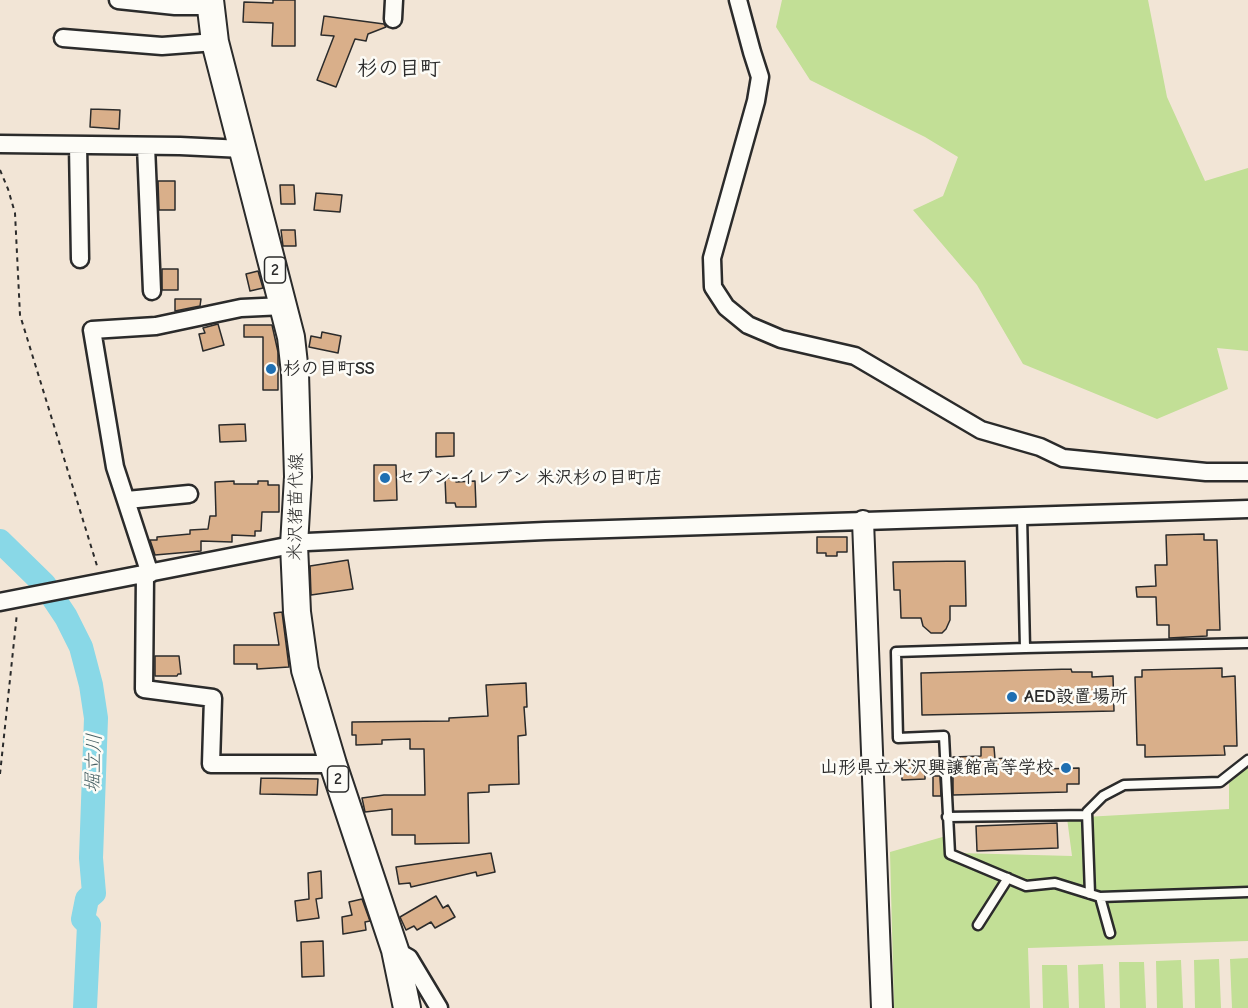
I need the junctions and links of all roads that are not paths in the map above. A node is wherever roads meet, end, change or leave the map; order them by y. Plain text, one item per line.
1 (118, 0) edge
2 (394, 0) edge
3 (738, 0) edge
4 (210, 3) edge
5 (393, 19) dead end
6 (63, 38) dead end
7 (215, 42) junction
8 (0, 144) edge
9 (78, 145) junction
10 (146, 146) junction
11 (243, 149) junction
12 (80, 259) dead end
13 (152, 291) dead end
14 (284, 306) junction
15 (1248, 472) edge
16 (189, 494) dead end
17 (127, 500) junction
18 (1248, 509) edge
19 (1022, 516) junction
20 (863, 521) junction
21 (294, 545) junction
22 (147, 574) junction
23 (0, 602) edge
24 (1248, 643) edge
25 (1025, 648) junction
26 (1248, 760) edge
27 (333, 764) junction
28 (1087, 815) junction
29 (947, 817) junction
30 (1008, 879) junction
31 (1248, 892) edge
32 (1090, 894) junction
33 (1100, 897) junction
34 (978, 925) dead end
35 (1110, 933) dead end
36 (395, 950) junction
37 (407, 1008) edge
38 (439, 1008) edge
39 (882, 1008) edge

1 - 4 street
2 - 5 street
3 - 15 street
4 - 7 main road, 米沢猪苗代線 / 2
6 - 7 street
7 - 11 main road, 米沢猪苗代線 / 2
8 - 9 street
9 - 10 street
9 - 12 street
10 - 11 street
10 - 13 street
11 - 14 main road, 米沢猪苗代線 / 2
14 - 17 street
14 - 21 main road, 米沢猪苗代線 / 2
16 - 17 street
17 - 22 street
18 - 19 street
19 - 20 street
19 - 25 lane
20 - 21 street
20 - 39 street
21 - 22 street
21 - 27 main road, 米沢猪苗代線 / 2
22 - 23 street
22 - 27 street
24 - 25 lane
25 - 29 lane
26 - 28 lane
27 - 36 main road, 米沢猪苗代線 / 2
28 - 29 lane
28 - 32 lane
29 - 30 lane
30 - 32 lane
30 - 34 lane
31 - 33 lane
32 - 33 lane
33 - 35 lane
36 - 37 main road, 米沢猪苗代線 / 2
36 - 38 street

